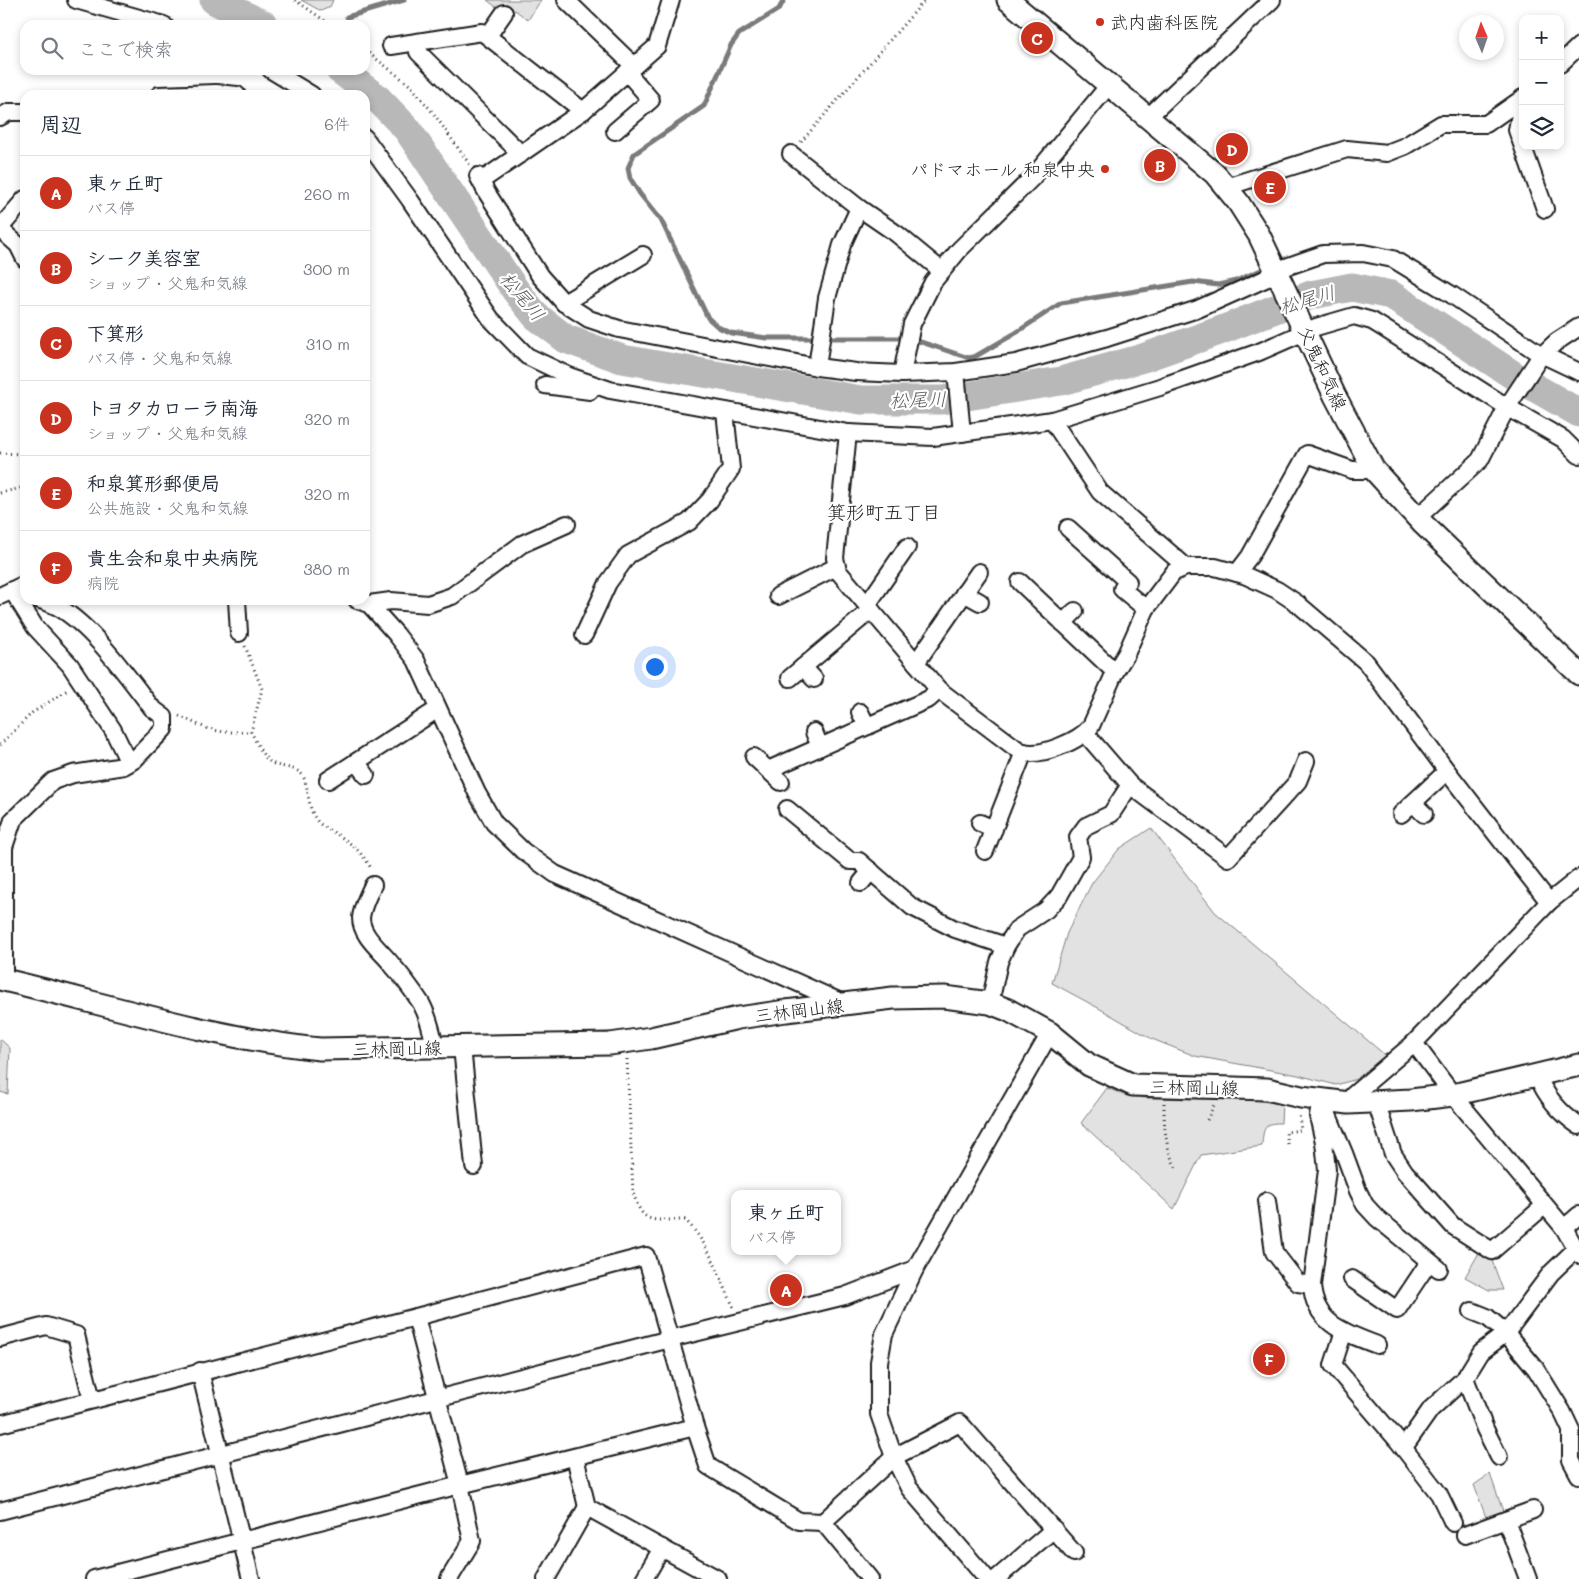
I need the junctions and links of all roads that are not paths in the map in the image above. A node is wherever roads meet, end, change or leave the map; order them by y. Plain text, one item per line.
1 (76, 0) edge
2 (566, 0) edge
3 (671, 0) edge
4 (1008, 0) edge
5 (1272, 0) edge
6 (504, 13) dead end
7 (146, 20) edge
8 (488, 36) junction
9 (417, 42) junction
10 (391, 46) dead end
11 (1579, 46) edge
12 (1564, 60) edge
13 (630, 69) junction
14 (279, 75) edge
15 (1109, 85) junction
16 (302, 90) edge
17 (1519, 101) edge
18 (1522, 105) edge
19 (583, 111) junction
20 (20, 112) edge
21 (0, 117) edge
22 (1147, 118) junction
23 (615, 131) dead end
24 (370, 145) edge
25 (521, 154) junction
26 (791, 154) road end
27 (1226, 187) junction
28 (20, 205) edge
29 (859, 208) junction
30 (1545, 209) dead end
31 (0, 228) edge
32 (20, 248) edge
33 (643, 255) dead end
34 (942, 271) junction
35 (1279, 275) junction
36 (564, 303) junction
37 (1579, 327) edge
38 (1304, 328) junction
39 (1541, 356) junction
40 (817, 367) junction
41 (1579, 372) edge
42 (902, 374) junction
43 (956, 374) junction
44 (545, 385) dead end
45 (610, 390) junction
46 (1508, 405) junction
47 (726, 411) junction
48 (1052, 420) junction
49 (961, 431) junction
50 (848, 433) junction
51 (1563, 439) junction
52 (1579, 444) edge
53 (1579, 455) edge
54 (1374, 470) junction
55 (1417, 518) junction
56 (567, 524) dead end
57 (1068, 528) dead end
58 (907, 547) dead end
59 (836, 567) junction
60 (1186, 567) junction
61 (979, 572) dead end
62 (1237, 573) junction
63 (1020, 582) dead end
64 (964, 593) junction
65 (778, 596) dead end
66 (370, 602) edge
67 (980, 602) dead end
68 (22, 605) edge
69 (54, 605) edge
70 (237, 605) edge
71 (366, 605) edge
72 (869, 607) junction
73 (1146, 609) junction
74 (1076, 610) dead end
75 (1063, 623) junction
76 (238, 632) road end
77 (584, 635) dead end
78 (916, 664) junction
79 (1115, 672) junction
80 (1579, 674) edge
81 (790, 678) dead end
82 (939, 690) junction
83 (438, 709) junction
84 (1086, 734) junction
85 (1024, 752) junction
86 (754, 757) dead end
87 (1306, 762) dead end
88 (129, 763) junction
89 (768, 770) junction
90 (1447, 771) junction
91 (328, 780) dead end
92 (782, 782) dead end
93 (1130, 785) junction
94 (788, 808) dead end
95 (1413, 810) dead end
96 (985, 851) dead end
97 (1579, 878) edge
98 (373, 885) road end
99 (1549, 902) junction
100 (1006, 946) junction
101 (2, 980) edge
102 (990, 1003) junction
103 (845, 1004) junction
104 (1050, 1033) junction
105 (1414, 1043) junction
106 (435, 1047) junction
107 (462, 1047) junction
108 (1579, 1065) edge
109 (1537, 1075) junction
110 (1453, 1095) junction
111 (1311, 1098) junction
112 (1376, 1102) junction
113 (1349, 1103) junction
114 (1579, 1126) edge
115 (474, 1166) dead end
116 (1267, 1201) dead end
117 (1544, 1206) junction
118 (1579, 1216) edge
119 (1564, 1228) junction
120 (1577, 1253) edge
121 (915, 1269) junction
122 (1352, 1279) dead end
123 (1312, 1285) junction
124 (1472, 1311) dead end
125 (416, 1317) junction
126 (1344, 1331) junction
127 (1506, 1333) junction
128 (0, 1338) edge
129 (670, 1339) junction
130 (1377, 1345) dead end
131 (200, 1371) junction
132 (1465, 1378) junction
133 (92, 1400) junction
134 (437, 1400) junction
135 (0, 1424) edge
136 (695, 1428) junction
137 (1407, 1443) dead end
138 (220, 1455) junction
139 (575, 1457) junction
140 (894, 1457) junction
141 (1499, 1458) dead end
142 (1579, 1475) edge
143 (460, 1485) junction
144 (587, 1507) junction
145 (1533, 1510) dead end
146 (0, 1512) edge
147 (1506, 1520) junction
148 (823, 1522) junction
149 (1453, 1523) dead end
150 (1054, 1529) junction
151 (1465, 1535) dead end
152 (242, 1542) junction
153 (662, 1548) junction
154 (1074, 1553) dead end
155 (94, 1579) edge
156 (251, 1579) edge
157 (449, 1579) edge
158 (546, 1579) edge
159 (644, 1579) edge
160 (718, 1579) edge
161 (869, 1579) edge
162 (987, 1579) edge
163 (996, 1579) edge
164 (1528, 1579) edge

1 - 7 street
2 - 13 street
3 - 13 street
4 - 15 main road, 父鬼和気線
5 - 22 street
6 - 8 street
8 - 9 street
8 - 19 street
9 - 10 street
9 - 25 street
11 - 12 street
13 - 19 street
13 - 23 street
14 - 16 street
15 - 22 main road, 父鬼和気線
15 - 34 street
17 - 27 street
18 - 30 street
19 - 25 street
20 - 21 street
22 - 27 main road, 父鬼和気線
24 - 45 street
25 - 36 street
26 - 29 street
27 - 35 main road, 父鬼和気線
28 - 31 street
29 - 34 street
29 - 40 street
31 - 32 street
33 - 36 street
34 - 42 street
35 - 38 main road, 父鬼和気線
35 - 39 street
35 - 43 street
36 - 40 street
37 - 39 street
38 - 46 street
38 - 48 street
38 - 54 main road, 父鬼和気線
39 - 41 street
39 - 46 street
40 - 42 street
42 - 43 street
43 - 49 street
44 - 45 street
45 - 47 street
46 - 51 street
46 - 55 street
47 - 50 street
47 - 77 street
48 - 49 street
48 - 60 street
49 - 50 street
50 - 59 street
51 - 52 street
51 - 53 street
54 - 55 main road, 父鬼和気線
54 - 62 street
55 - 80 main road, 父鬼和気線
56 - 66 street
57 - 73 street
58 - 72 street
59 - 65 street
59 - 72 street
60 - 62 street
60 - 73 street
61 - 64 street
62 - 90 street
63 - 75 street
64 - 67 street
64 - 78 street
68 - 88 street
69 - 88 street
70 - 76 street
71 - 83 street
72 - 78 street
72 - 81 street
73 - 79 street
74 - 75 street
75 - 79 street
78 - 82 street
79 - 84 street
82 - 85 street
82 - 89 street
83 - 91 street
83 - 103 street
84 - 85 street
84 - 93 street
85 - 96 street
86 - 89 street
87 - 93 street
88 - 101 street
89 - 92 street
90 - 95 street
90 - 99 street
93 - 100 street
94 - 100 street
97 - 99 street
98 - 106 street
99 - 105 street
100 - 102 street
101 - 106 main road, 三林岡山線
102 - 103 main road, 三林岡山線
102 - 104 main road, 三林岡山線
103 - 107 main road, 三林岡山線
104 - 111 main road, 三林岡山線
104 - 121 street
105 - 110 street
105 - 113 street
106 - 107 main road, 三林岡山線
107 - 115 street
108 - 109 main road, 三林岡山線
109 - 110 main road, 三林岡山線
109 - 114 street
110 - 112 main road, 三林岡山線
110 - 117 street
111 - 113 main road, 三林岡山線
111 - 122 street
111 - 123 street
112 - 113 main road, 三林岡山線
112 - 117 street
116 - 123 street
117 - 119 street
118 - 119 street
119 - 120 street
120 - 127 street
121 - 129 street
121 - 140 street
123 - 126 street
124 - 127 street
125 - 129 street
125 - 131 street
125 - 134 street
126 - 130 street
126 - 149 street
127 - 132 street
127 - 142 street
128 - 133 street
129 - 134 street
129 - 136 street
131 - 133 street
131 - 138 street
132 - 137 street
132 - 141 street
133 - 135 street
134 - 138 street
134 - 143 street
136 - 139 street
136 - 148 street
138 - 146 street
138 - 152 street
139 - 143 street
139 - 144 street
140 - 148 street
140 - 150 street
140 - 162 street
143 - 152 street
143 - 157 street
144 - 153 street
144 - 158 street
145 - 147 street
147 - 151 street
147 - 164 street
148 - 161 street
150 - 154 street
150 - 163 street
152 - 155 street
152 - 156 street
153 - 159 street
153 - 160 street

